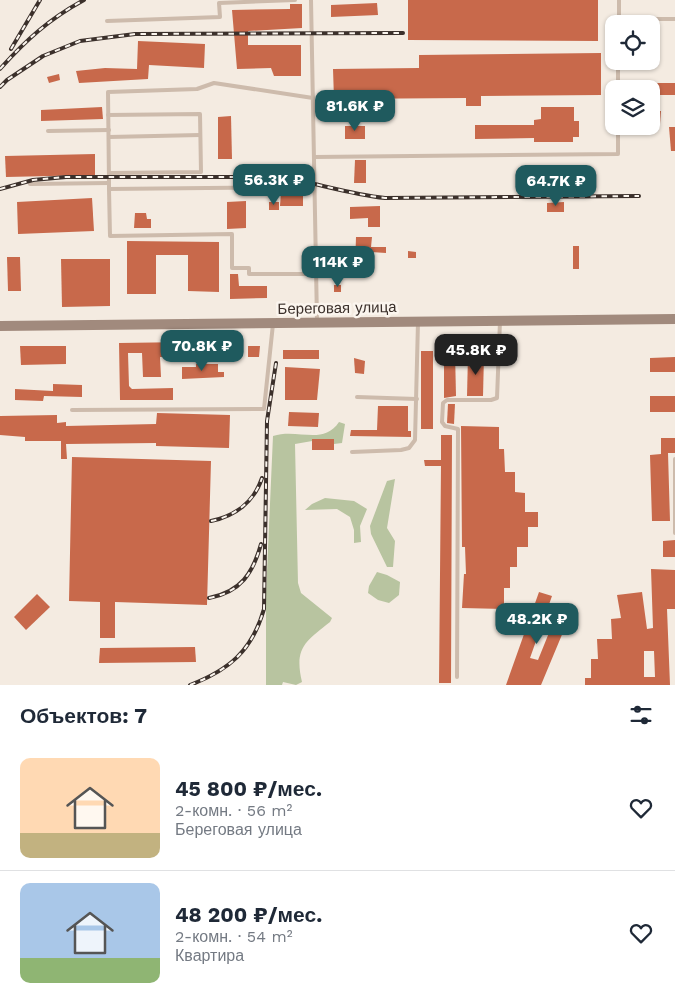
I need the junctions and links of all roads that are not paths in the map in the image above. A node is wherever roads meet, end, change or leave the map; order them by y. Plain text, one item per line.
1 (295, 0) edge
2 (311, 0) edge
3 (619, 0) edge
4 (618, 15) edge
5 (675, 19) edge
6 (660, 20) edge
7 (107, 22) dead end
8 (313, 98) junction
9 (108, 115) junction
10 (108, 130) junction
11 (48, 131) dead end
12 (200, 135) junction
13 (618, 135) edge
14 (109, 137) junction
15 (314, 157) junction
16 (109, 174) junction
17 (109, 183) junction
18 (30, 184) dead end
19 (315, 187) junction
20 (110, 190) junction
21 (316, 274) junction
22 (675, 320) edge
23 (500, 321) junction
24 (418, 322) junction
25 (317, 323) junction
26 (273, 324) junction
27 (0, 326) edge
28 (358, 397) dead end
29 (417, 399) junction
30 (72, 410) dead end
31 (352, 452) dead end
32 (675, 459) edge
33 (675, 533) edge
34 (457, 677) dead end

1 - 7 lane
2 - 8 lane
3 - 4 lane
5 - 6 lane
8 - 9 lane
8 - 15 lane
9 - 10 lane
9 - 12 lane
10 - 11 lane
10 - 14 lane
12 - 14 lane
12 - 16 lane
13 - 15 lane
14 - 16 lane
15 - 19 lane
16 - 17 lane
17 - 18 lane
17 - 20 lane
19 - 20 lane
19 - 21 lane
20 - 21 lane
21 - 25 lane
22 - 23 street, Береговая улица
23 - 24 street, Береговая улица
23 - 34 lane
24 - 25 street, Береговая улица
24 - 29 lane
25 - 26 street, Береговая улица
26 - 27 street, Береговая улица
26 - 30 lane
28 - 29 lane
29 - 31 lane
32 - 33 lane

